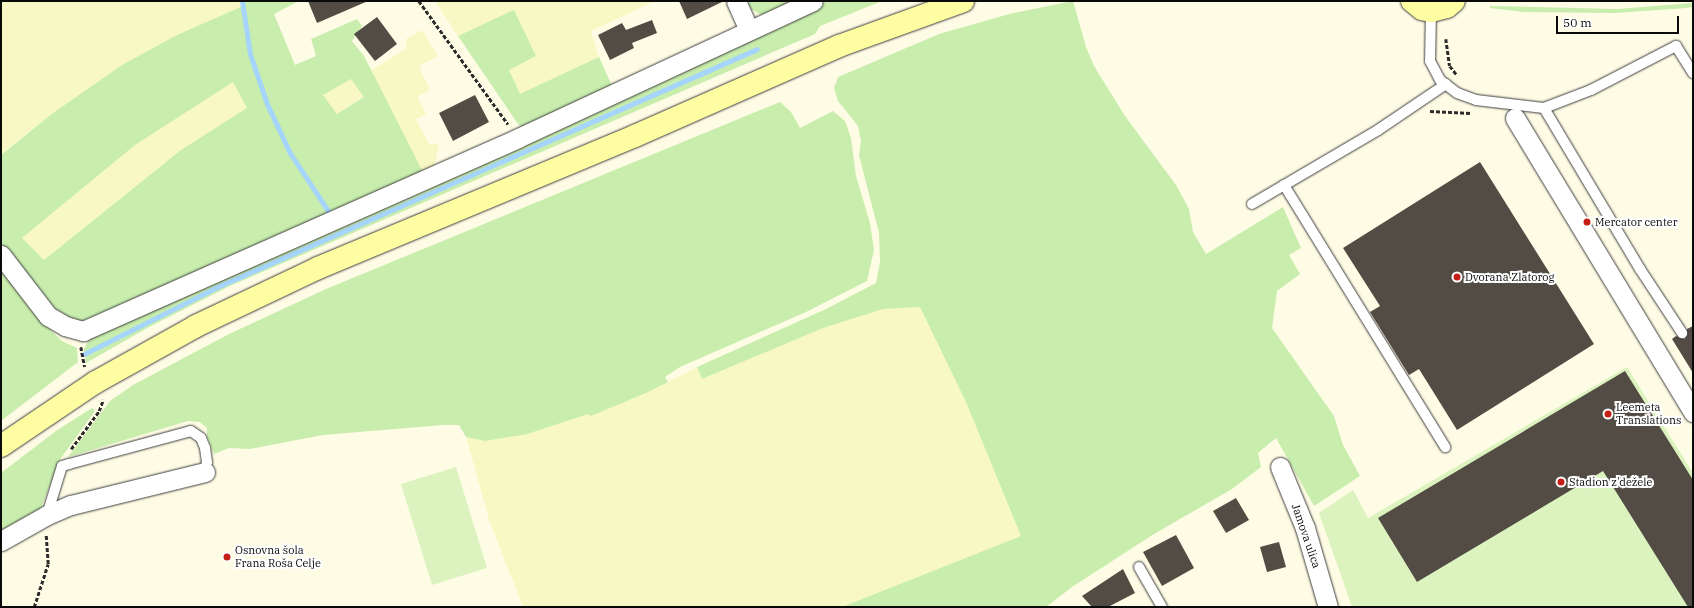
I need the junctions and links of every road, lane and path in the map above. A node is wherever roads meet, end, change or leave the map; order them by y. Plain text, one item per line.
1 (419, 1) edge
2 (736, 1) edge
3 (813, 1) edge
4 (963, 1) edge
5 (1454, 1) edge
6 (1422, 6) edge
7 (749, 30) junction
8 (1446, 39) dead end
9 (1693, 73) edge
10 (1460, 79) dead end
11 (1446, 84) junction
12 (1416, 105) junction
13 (1544, 108) junction
14 (1478, 114) dead end
15 (1515, 118) dead end
16 (518, 138) junction
17 (1284, 185) junction
18 (1252, 204) dead end
19 (1, 255) edge
20 (83, 330) junction
21 (1682, 333) dead end
22 (100, 389) junction
23 (1693, 412) edge
24 (1, 446) edge
25 (1445, 447) dead end
26 (62, 466) junction
27 (1280, 467) dead end
28 (205, 472) joint
29 (47, 514) junction
30 (1, 541) edge
31 (1139, 567) dead end
32 (34, 607) edge
33 (1162, 607) edge
34 (1328, 607) edge

1 - 16 path
2 - 7 street
3 - 7 street
4 - 22 street
5 - 6 street
6 - 11 lane
7 - 16 street
8 - 10 path
9 - 13 lane
11 - 12 lane
11 - 13 lane
12 - 14 path
12 - 17 lane
13 - 21 lane
15 - 23 street
16 - 20 street
17 - 18 lane
17 - 25 lane
19 - 20 street
20 - 22 path
22 - 24 street
22 - 26 path
26 - 28 lane
26 - 29 lane
27 - 34 street, Jamova ulica
28 - 29 street
29 - 30 street
29 - 32 path
31 - 33 lane

